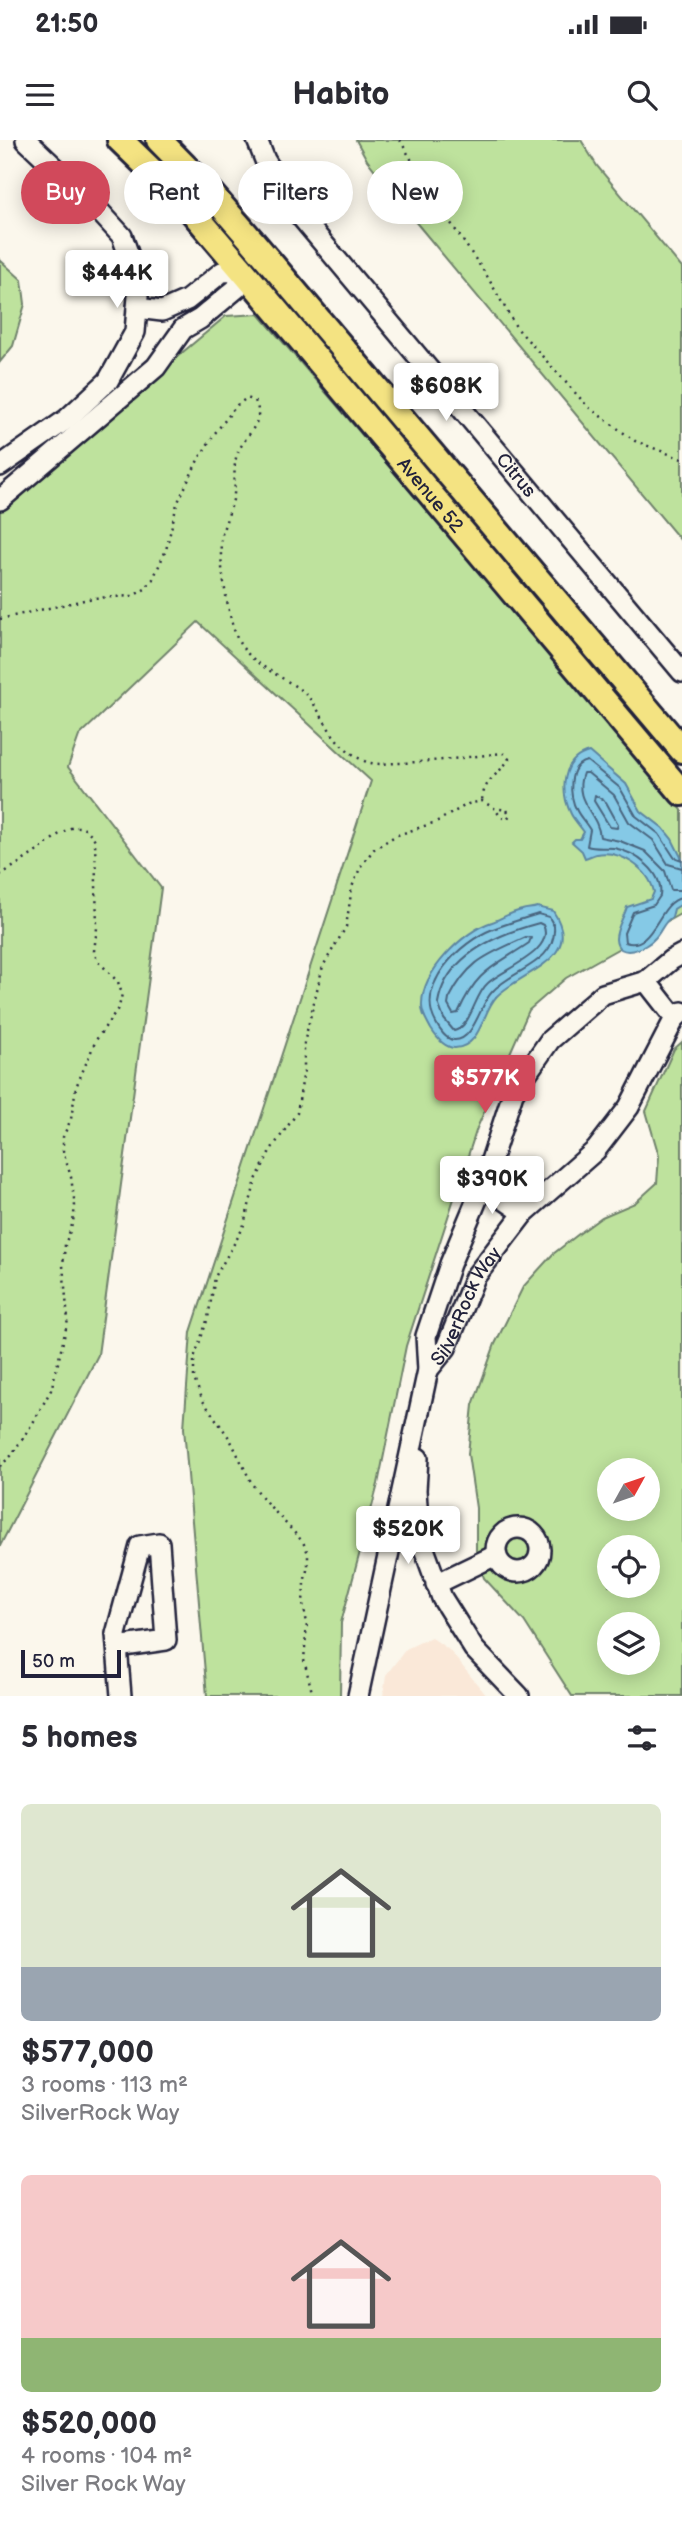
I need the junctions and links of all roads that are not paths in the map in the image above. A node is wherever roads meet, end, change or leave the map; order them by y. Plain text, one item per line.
1 (26, 140) edge
2 (120, 140) edge
3 (159, 140) edge
4 (257, 140) edge
5 (243, 271) junction
6 (137, 308) junction
7 (162, 311) junction
8 (183, 329) junction
9 (0, 466) edge
10 (0, 500) edge
11 (682, 671) edge
12 (682, 750) edge
13 (682, 793) edge
14 (682, 954) edge
15 (646, 981) junction
16 (679, 1015) edge
17 (482, 1185) junction
18 (524, 1213) junction
19 (428, 1370) junction
20 (421, 1394) junction
21 (496, 1555) dead end
22 (436, 1584) junction
23 (117, 1647) junction
24 (121, 1696) edge
25 (358, 1696) edge
26 (519, 1696) edge

1 - 6 street
2 - 5 main road, Avenue 52
3 - 12 main road, Avenue 52
4 - 11 street, Citrus
5 - 7 street
5 - 8 street
5 - 13 main road, Avenue 52
6 - 7 street
6 - 9 street
7 - 8 street
8 - 10 street
14 - 15 street, SilverRock Way
15 - 16 street
15 - 17 street, SilverRock Way
16 - 18 street, SilverRock Way
17 - 18 street
17 - 19 street, SilverRock Way
18 - 19 street, SilverRock Way
19 - 20 street, SilverRock Way
20 - 22 street
20 - 25 street, SilverRock Way
21 - 22 street
22 - 26 street
23 - 23 street
23 - 24 street

